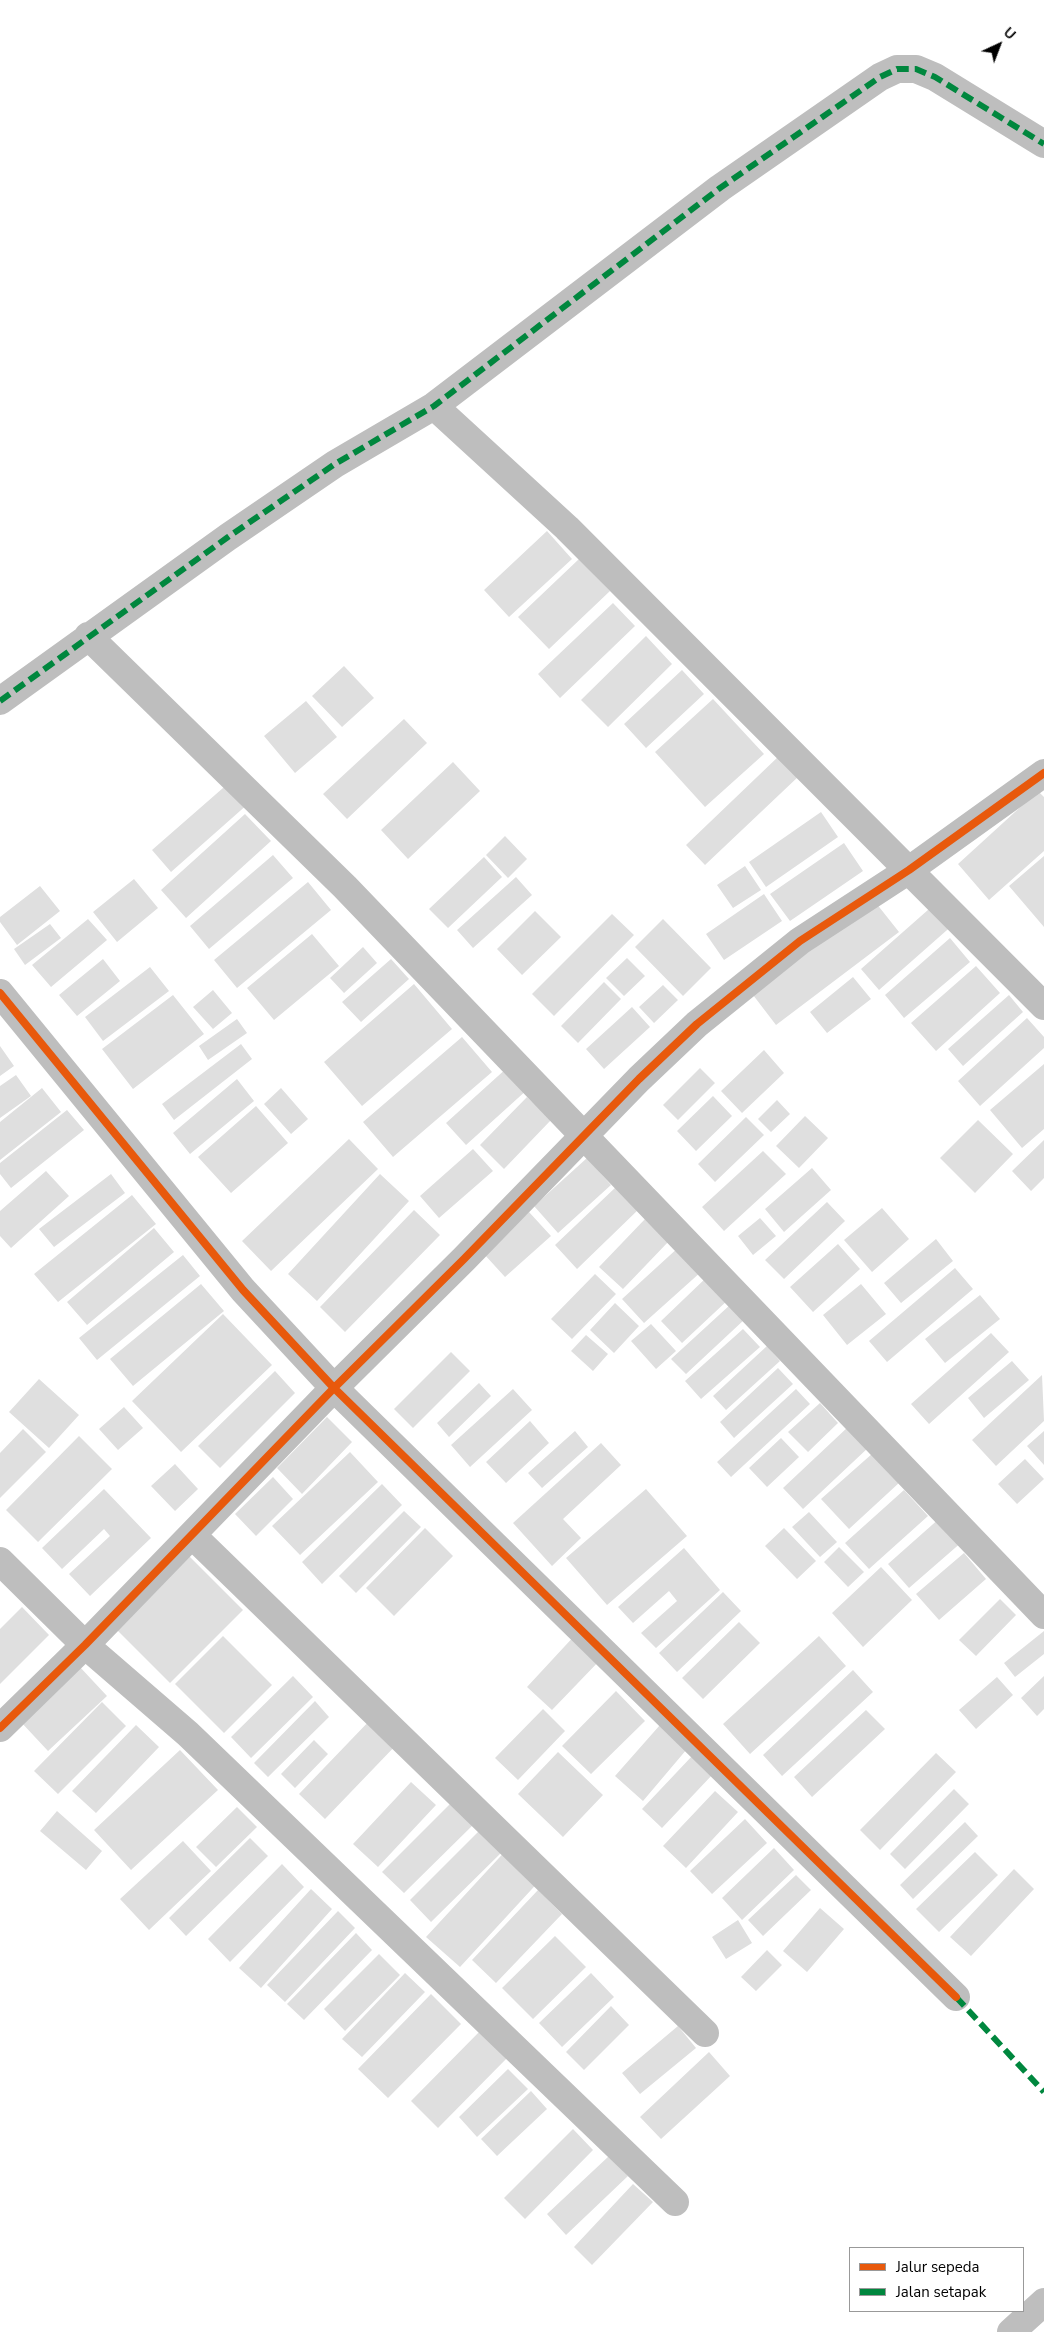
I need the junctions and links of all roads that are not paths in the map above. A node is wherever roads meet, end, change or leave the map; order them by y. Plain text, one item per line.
1 (1044, 144) edge
2 (434, 406) junction
3 (88, 636) junction
4 (0, 701) edge
5 (1044, 773) edge
6 (909, 870) junction
7 (0, 993) edge
8 (1044, 1006) edge
9 (584, 1135) junction
10 (334, 1388) junction
11 (192, 1535) junction
12 (0, 1561) edge
13 (1044, 1615) edge
14 (85, 1645) junction
15 (0, 1728) edge
16 (956, 1997) dead end
17 (705, 2033) dead end
18 (675, 2202) dead end
19 (1044, 2302) edge
20 (1011, 2332) edge

1 - 2 street
2 - 3 street
2 - 6 street
3 - 4 street
3 - 9 street
5 - 6 street
6 - 8 street
6 - 9 street
7 - 10 street
9 - 10 street
9 - 13 street
10 - 11 street
10 - 16 street
11 - 14 street
11 - 17 street
12 - 14 street
14 - 15 street
14 - 18 street
19 - 20 street

